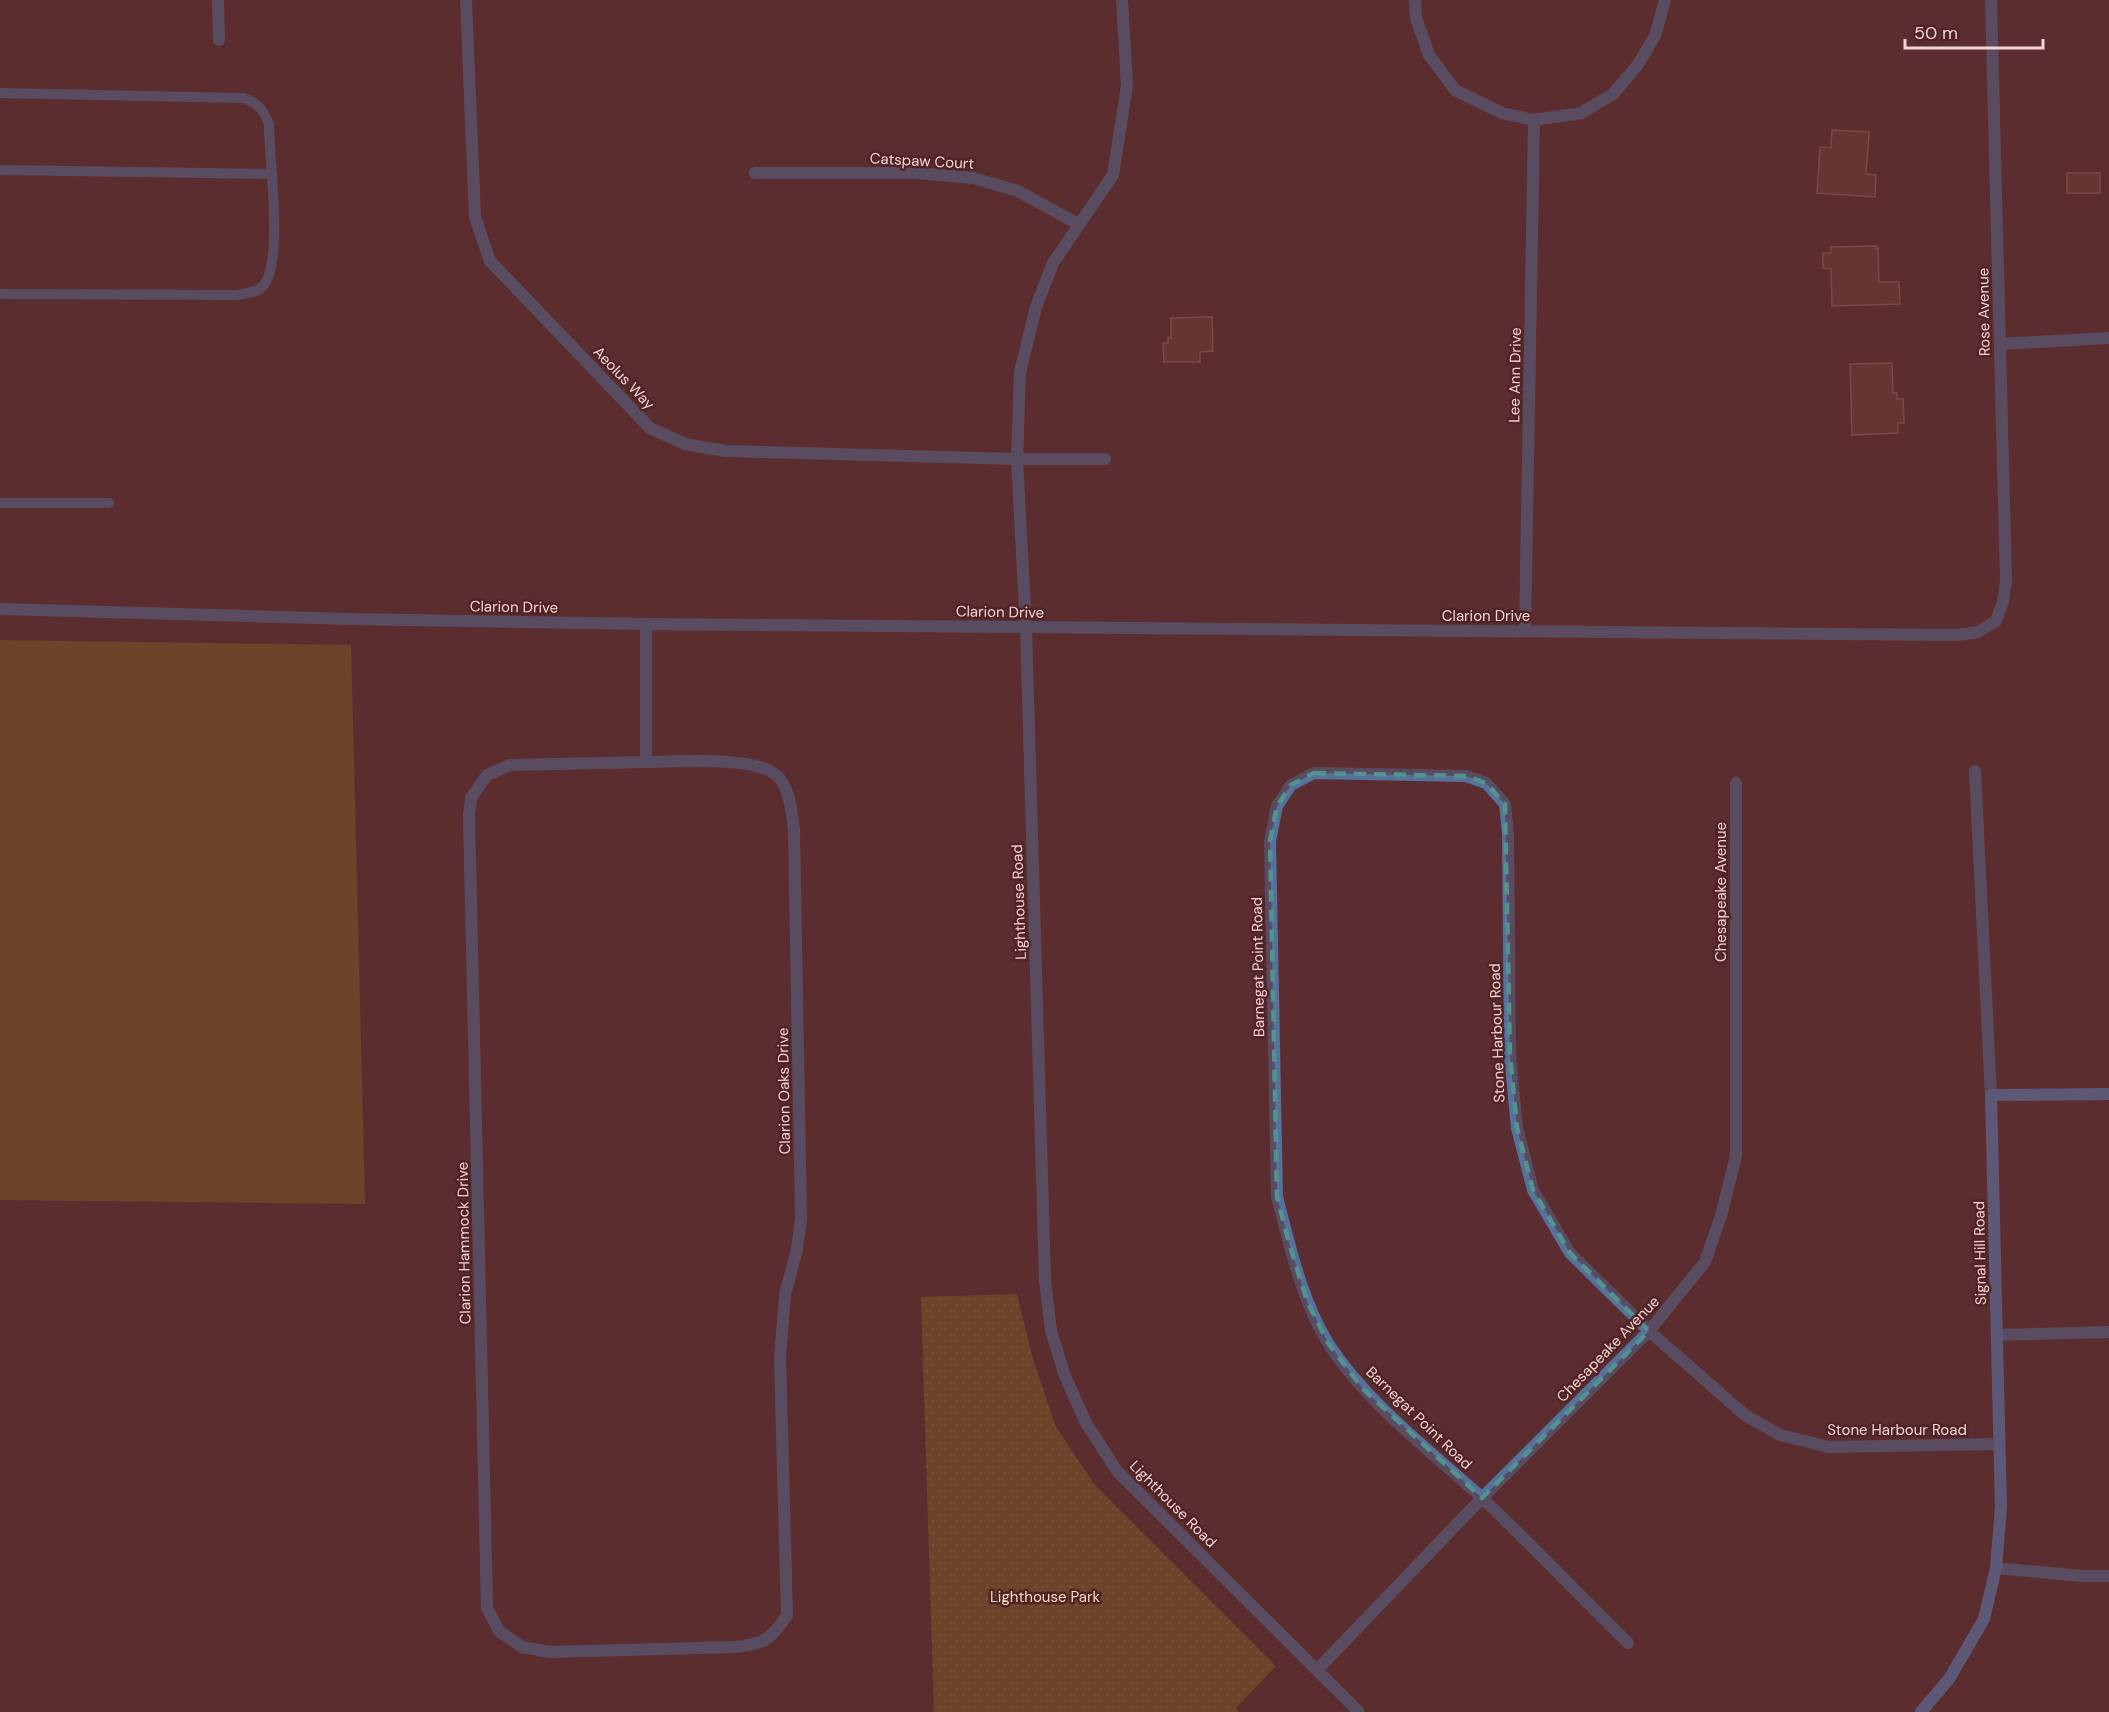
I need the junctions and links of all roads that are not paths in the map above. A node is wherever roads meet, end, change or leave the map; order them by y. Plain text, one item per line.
1 (218, 0) edge
2 (466, 0) edge
3 (1122, 0) edge
4 (1415, 0) edge
5 (1665, 0) edge
6 (1991, 0) edge
7 (219, 40) dead end
8 (0, 93) edge
9 (1534, 120) junction
10 (0, 170) edge
11 (755, 173) dead end
12 (271, 174) junction
13 (1078, 224) junction
14 (0, 294) edge
15 (2109, 338) edge
16 (2000, 344) junction
17 (1017, 459) junction
18 (1105, 459) dead end
19 (0, 503) edge
20 (109, 503) dead end
21 (0, 609) edge
22 (1996, 621) joint
23 (646, 624) junction
24 (1026, 628) junction
25 (1525, 631) junction
26 (646, 762) junction
27 (1975, 771) dead end
28 (1736, 783) dead end
29 (1270, 841) joint
30 (2109, 1094) edge
31 (1992, 1095) junction
32 (1649, 1331) junction
33 (2109, 1332) edge
34 (1997, 1335) junction
35 (1999, 1444) junction
36 (1482, 1498) junction
37 (1996, 1568) junction
38 (2109, 1576) edge
39 (1628, 1643) dead end
40 (736, 1647) joint
41 (1317, 1670) junction
42 (1359, 1712) edge
43 (1920, 1712) edge

1 - 7 street
2 - 17 street, Aeolus Way
3 - 13 street, Lighthouse Road
4 - 9 street
5 - 9 street
6 - 16 street, Rose Avenue
8 - 12 lane
9 - 25 street, Lee Ann Drive
10 - 12 lane
11 - 13 street, Catspaw Court
12 - 14 lane
13 - 17 street, Lighthouse Road
15 - 16 street
16 - 22 street, Rose Avenue
17 - 18 street, Aeolus Way
17 - 24 street, Lighthouse Road
19 - 20 lane
21 - 23 street, Clarion Drive
22 - 25 street, Clarion Drive
23 - 24 street, Clarion Drive
23 - 26 street
24 - 25 street, Clarion Drive
24 - 41 street, Lighthouse Road
26 - 40 street, Clarion Oaks Drive
26 - 40 street, Clarion Hammock Drive
27 - 31 street, Signal Hill Road
28 - 32 street, Chesapeake Avenue
29 - 32 street, Stone Harbour Road
29 - 36 street, Barnegat Point Road
30 - 31 street
31 - 34 street, Signal Hill Road
32 - 35 street, Stone Harbour Road
32 - 36 street, Chesapeake Avenue
33 - 34 street
34 - 35 street, Signal Hill Road
35 - 37 street, Signal Hill Road
36 - 39 street, Barnegat Point Road
36 - 41 street, Chesapeake Avenue
37 - 38 street
37 - 43 street, Signal Hill Road
41 - 42 street, Lighthouse Road

